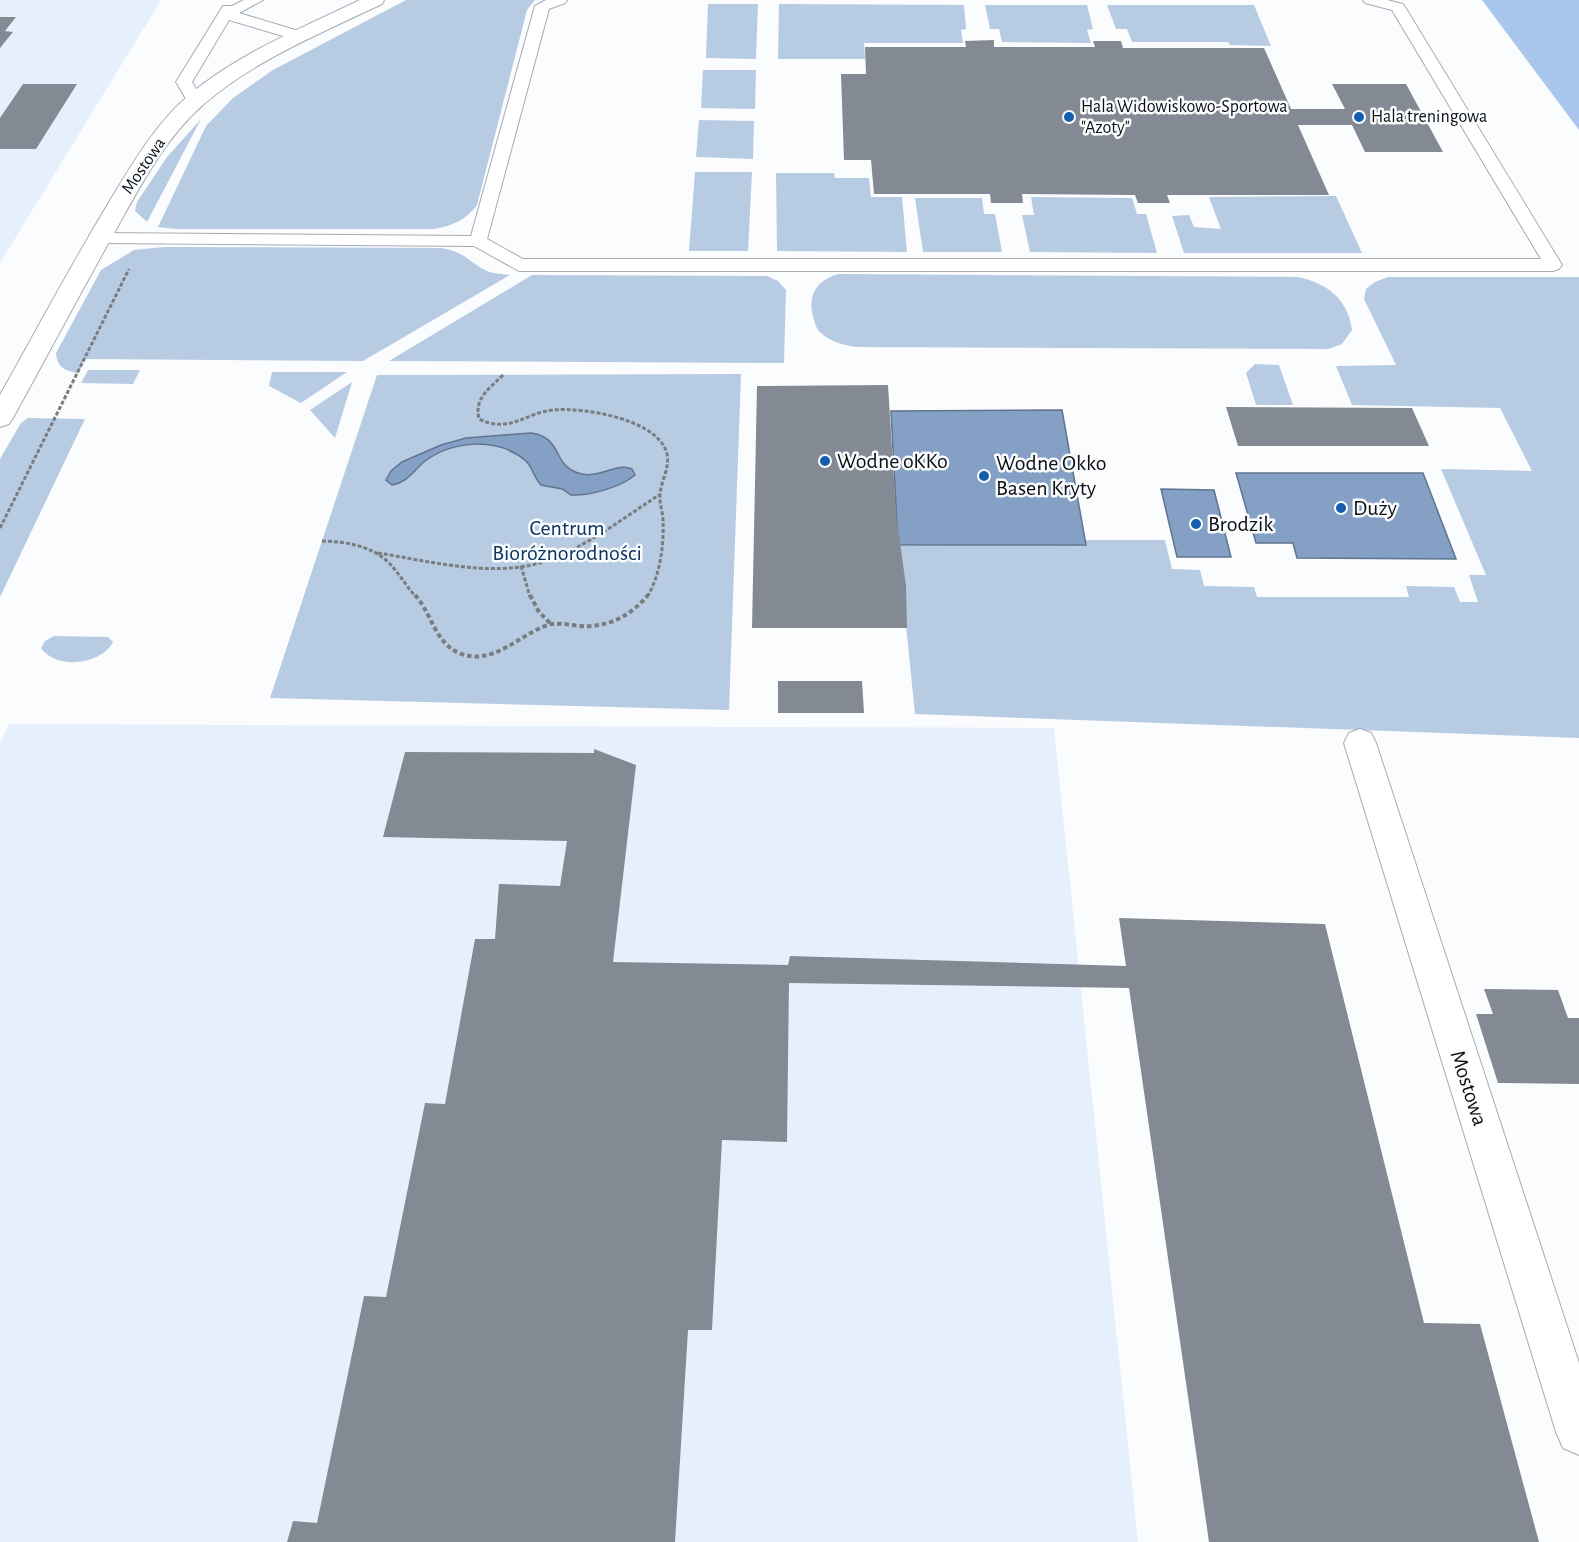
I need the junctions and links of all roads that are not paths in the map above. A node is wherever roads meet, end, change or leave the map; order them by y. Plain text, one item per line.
1 (256, 0) edge
2 (375, 0) edge
3 (560, 0) edge
4 (1370, 0) edge
5 (229, 7) edge
6 (300, 36) junction
7 (195, 100) junction
8 (100, 238) junction
9 (478, 241) junction
10 (0, 418) edge
11 (1360, 743) dead end
12 (1579, 1432) edge

1 - 5 lane
2 - 6 street, Mostowa
3 - 9 lane
4 - 9 lane
5 - 6 lane
5 - 7 lane
6 - 7 street, Mostowa
7 - 8 street, Mostowa
8 - 9 lane
8 - 10 street, Mostowa
11 - 12 street, Mostowa

